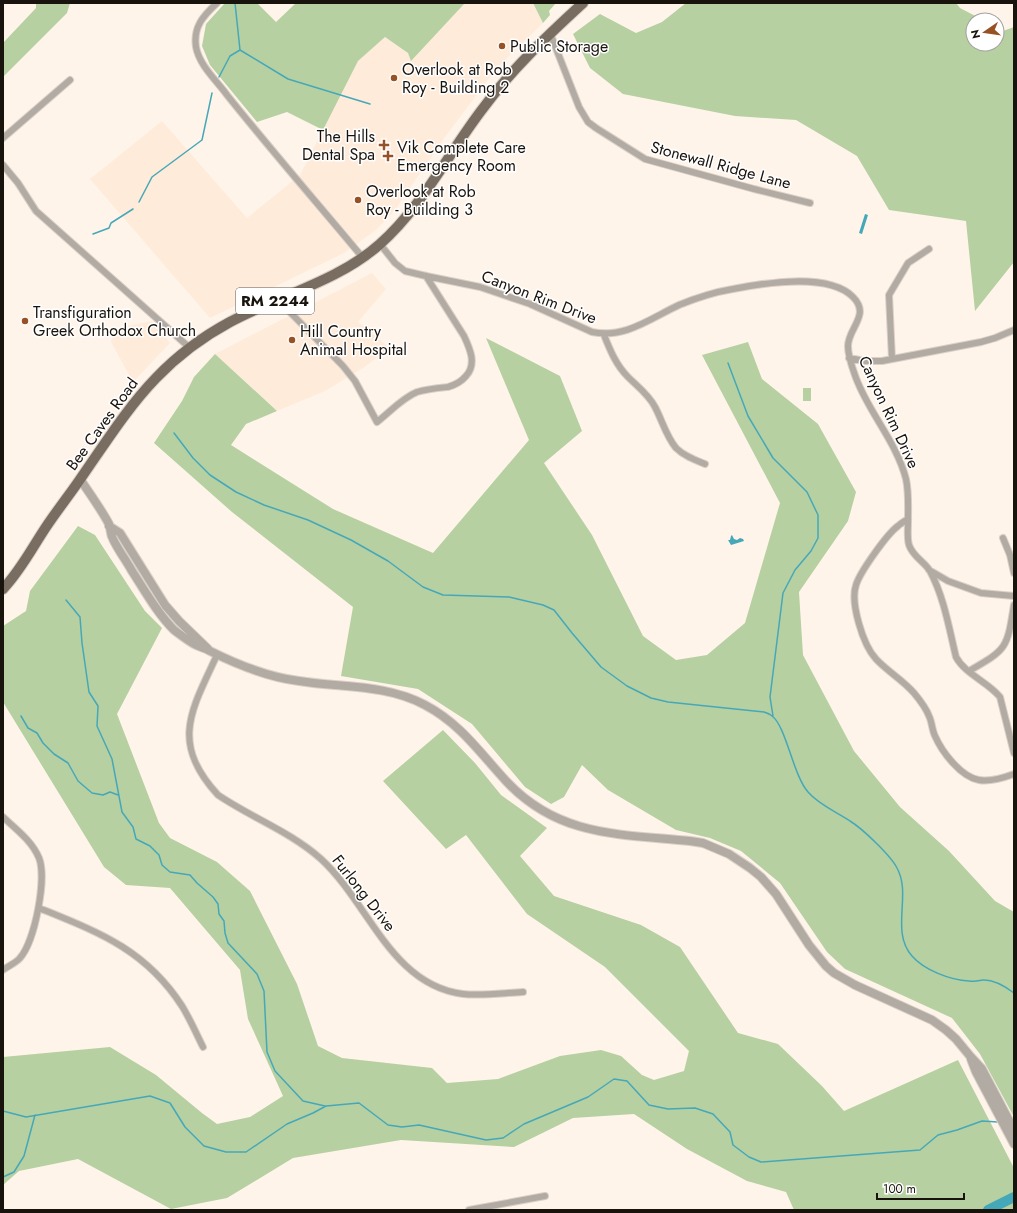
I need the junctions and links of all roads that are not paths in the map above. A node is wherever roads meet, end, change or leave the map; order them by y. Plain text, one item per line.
1 (217, 3) edge
2 (583, 3) edge
3 (550, 33) junction
4 (70, 80) dead end
5 (3, 138) edge
6 (3, 166) edge
7 (810, 203) dead end
8 (380, 244) junction
9 (929, 249) dead end
10 (363, 258) junction
11 (426, 276) junction
12 (278, 300) junction
13 (1014, 330) edge
14 (604, 335) junction
15 (190, 348) junction
16 (849, 358) junction
17 (892, 359) junction
18 (705, 464) dead end
19 (80, 479) junction
20 (908, 519) junction
21 (109, 526) junction
22 (1003, 538) dead end
23 (929, 570) junction
24 (1014, 572) edge
25 (3, 589) edge
26 (1014, 596) edge
27 (1014, 605) edge
28 (167, 609) junction
29 (160, 614) junction
30 (209, 650) junction
31 (217, 655) junction
32 (969, 671) junction
33 (1014, 753) edge
34 (1014, 774) edge
35 (3, 817) edge
36 (39, 908) junction
37 (3, 970) edge
38 (523, 992) dead end
39 (203, 1047) dead end
40 (979, 1071) junction
41 (1014, 1130) edge
42 (1014, 1144) edge
43 (545, 1196) dead end
44 (469, 1210) edge

1 - 10 street
2 - 3 main road, Bee Caves Road / RM 2244
3 - 7 street, Stonewall Ridge Lane
3 - 8 main road, Bee Caves Road / RM 2244
4 - 5 street
6 - 15 street
8 - 10 main road, Bee Caves Road / RM 2244
8 - 11 street, Canyon Rim Drive
9 - 17 street
10 - 12 main road, Bee Caves Road / RM 2244
11 - 12 street
11 - 14 street, Canyon Rim Drive
12 - 15 main road, Bee Caves Road / RM 2244
13 - 17 street
14 - 16 street, Canyon Rim Drive
14 - 18 street
15 - 19 main road, Bee Caves Road / RM 2244
16 - 17 street
16 - 20 street, Canyon Rim Drive
19 - 21 street
19 - 25 main road, Bee Caves Road / RM 2244
20 - 23 street, Canyon Rim Drive
20 - 34 street
21 - 28 street
21 - 29 street
22 - 24 street
23 - 26 street
23 - 32 street, Canyon Rim Drive
27 - 32 street
28 - 29 street
28 - 30 street
29 - 30 street
30 - 31 street
31 - 38 street, Furlong Drive
31 - 40 street
32 - 33 street, Canyon Rim Drive
35 - 36 street
36 - 37 street
36 - 39 street
40 - 41 street
40 - 42 street
43 - 44 street

